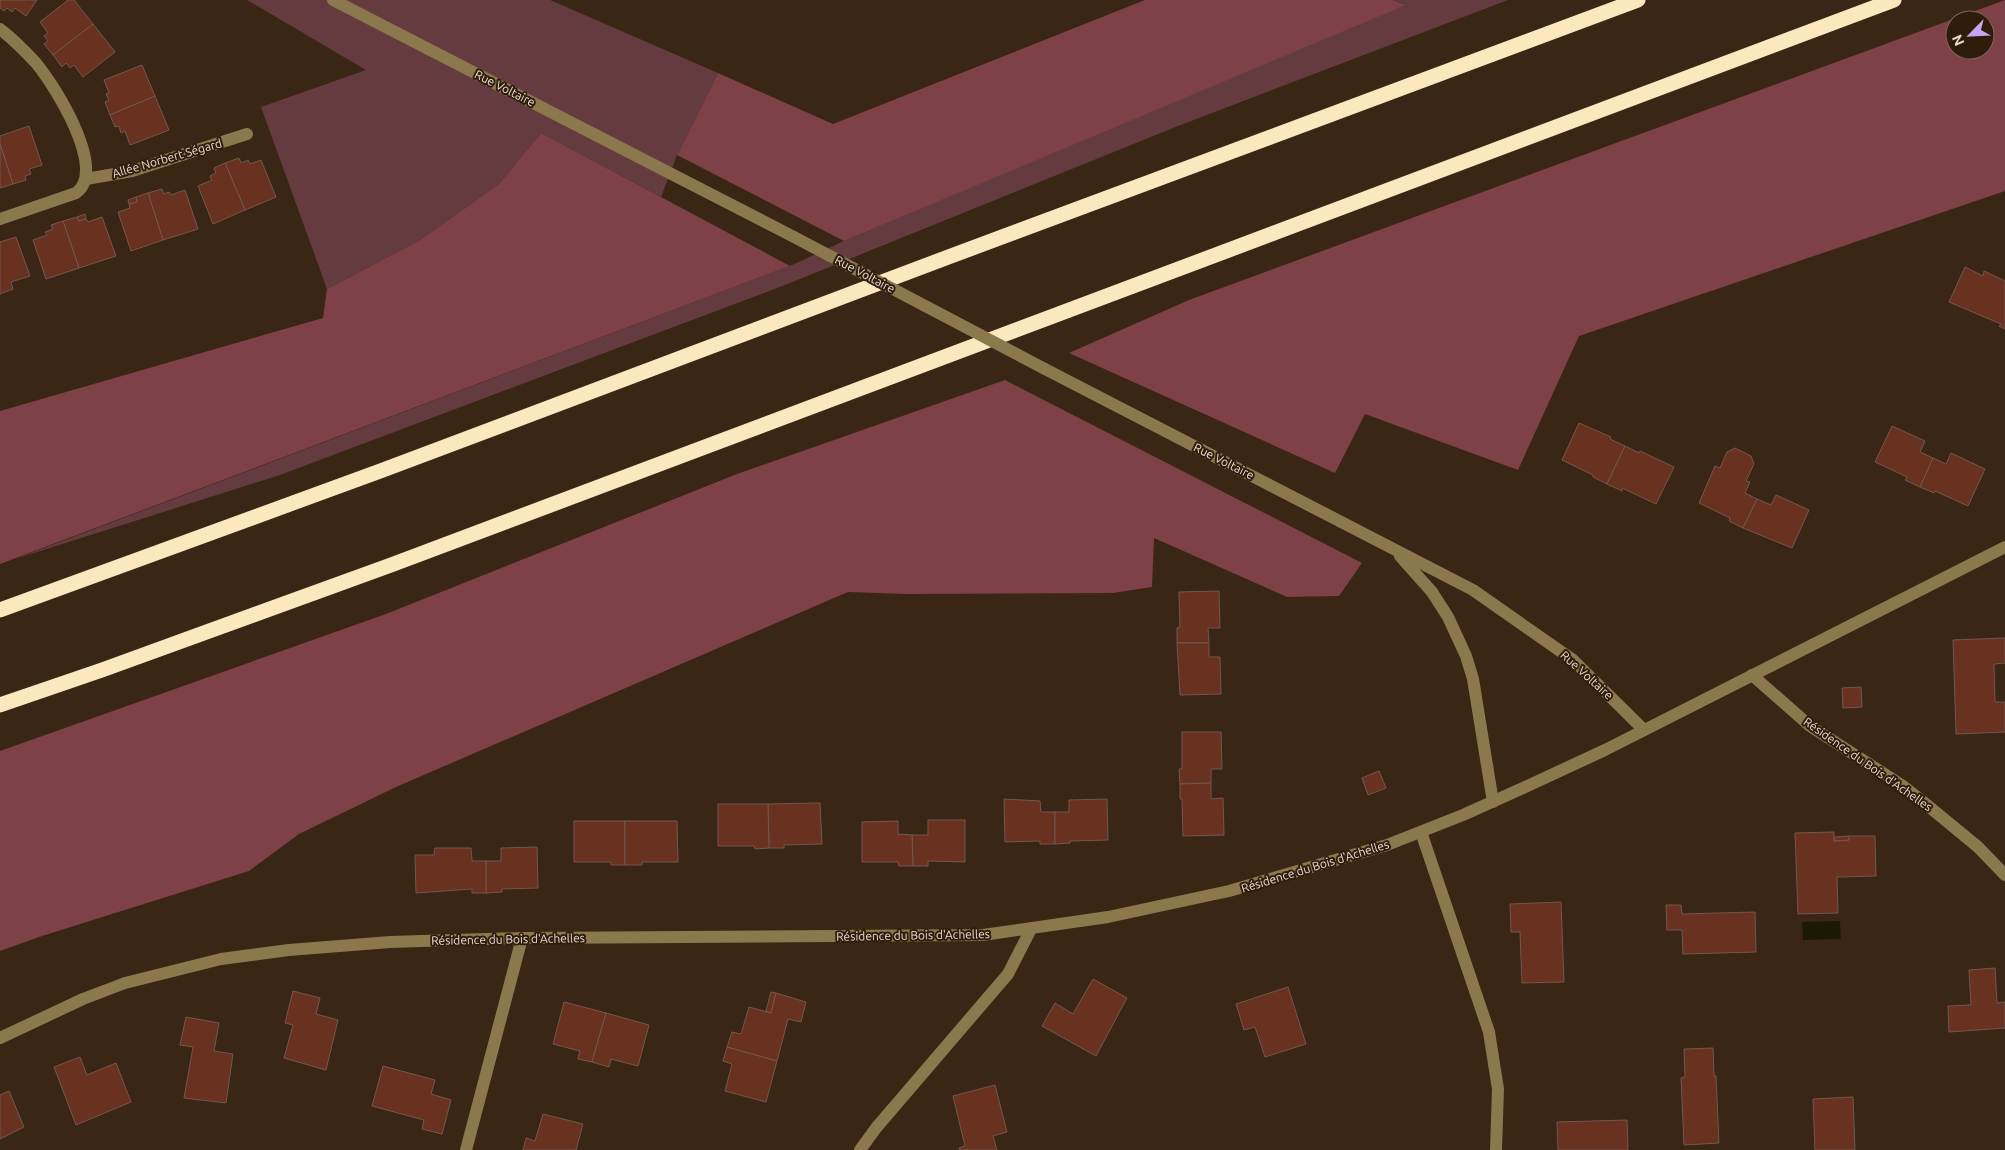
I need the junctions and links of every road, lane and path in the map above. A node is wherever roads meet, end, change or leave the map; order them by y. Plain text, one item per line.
1 (334, 0) edge
2 (1638, 0) edge
3 (1894, 0) edge
4 (0, 29) edge
5 (247, 134) dead end
6 (86, 179) junction
7 (0, 219) edge
8 (2005, 547) edge
9 (1395, 550) junction
10 (0, 610) edge
11 (1752, 675) junction
12 (0, 705) edge
13 (1644, 730) junction
14 (1493, 802) junction
15 (1421, 832) junction
16 (2005, 875) edge
17 (1031, 928) junction
18 (522, 938) junction
19 (0, 1038) edge
20 (466, 1150) edge
21 (860, 1150) edge
22 (1496, 1150) edge

1 - 9 street, Rue Voltaire, bridge
2 - 10 highway
3 - 12 highway
4 - 6 street
5 - 6 street, Allée Norbert Ségard
6 - 7 street
8 - 11 street, Résidence du Bois d'Achelles
9 - 13 street, Rue Voltaire
9 - 14 street, Rue Voltaire
11 - 13 street, Résidence du Bois d'Achelles
11 - 16 street, Résidence du Bois d'Achelles
13 - 14 street, Résidence du Bois d'Achelles
14 - 15 street, Résidence du Bois d'Achelles
15 - 17 street, Résidence du Bois d'Achelles
15 - 22 street
17 - 18 street, Résidence du Bois d'Achelles
17 - 21 street
18 - 19 street, Résidence du Bois d'Achelles
18 - 20 street

